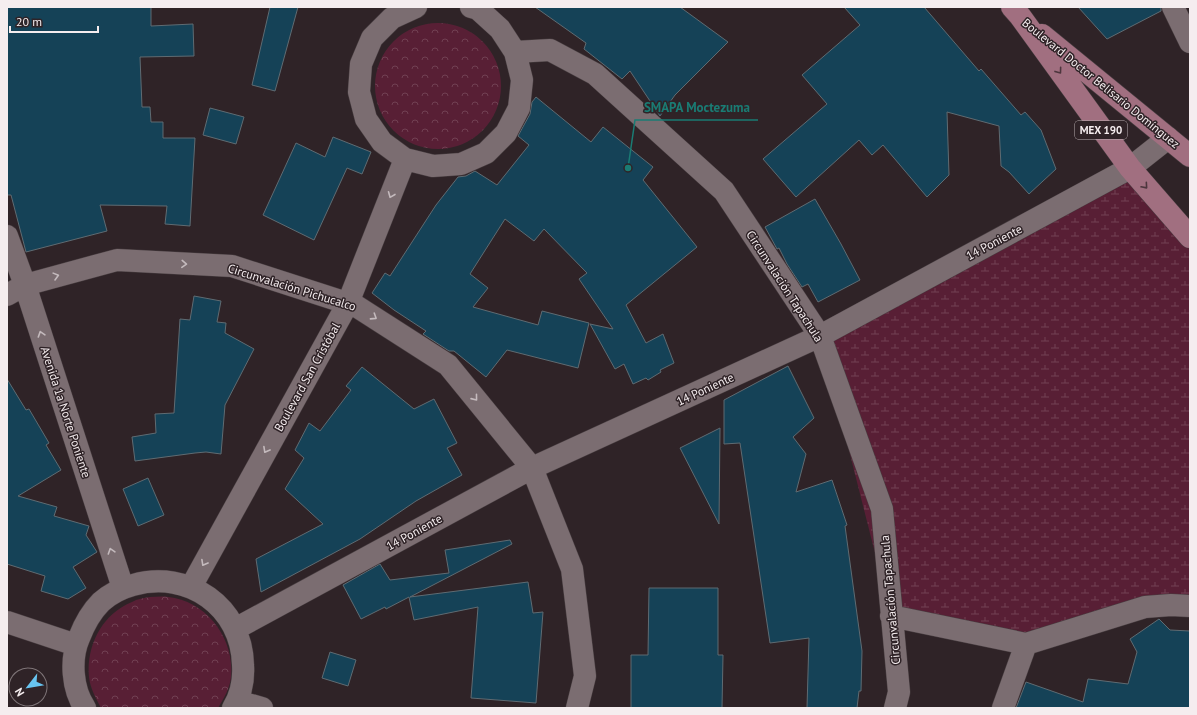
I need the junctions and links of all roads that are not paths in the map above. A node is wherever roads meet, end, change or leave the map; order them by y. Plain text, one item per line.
1 (416, 7) edge
2 (1173, 7) edge
3 (476, 8) edge
4 (1016, 12) edge
5 (1190, 42) edge
6 (515, 52) junction
7 (1168, 138) junction
8 (1190, 156) edge
9 (405, 159) junction
10 (1130, 168) junction
11 (7, 236) edge
12 (1190, 237) edge
13 (16, 290) edge
14 (348, 303) junction
15 (820, 336) junction
16 (532, 468) junction
17 (191, 587) junction
18 (123, 588) junction
19 (1190, 606) edge
20 (892, 616) junction
21 (7, 622) edge
22 (235, 629) junction
23 (1026, 644) junction
24 (76, 645) junction
25 (235, 704) edge
26 (78, 706) edge
27 (262, 708) edge
28 (577, 708) edge
29 (895, 708) edge
30 (1003, 708) edge

1 - 9 street
2 - 5 street
3 - 6 street
4 - 7 main road, Boulevard Doctor Belisario Domínguez / MEX 190
4 -> 10 main road, Boulevard Doctor Belisario Domínguez / MEX 190
6 - 9 street
6 - 15 street, Circunvalación Tapachula
7 - 8 main road, Boulevard Doctor Belisario Domínguez / MEX 190
7 - 10 street, 14 Poniente
9 -> 14 street, Boulevard San Cristóbal
10 -> 12 main road, Boulevard Doctor Belisario Domínguez / MEX 190
10 - 15 street, 14 Poniente
11 - 13 street, Avenida 1a Norte Poniente
13 -> 14 street, Circunvalación Pichucalco
18 -> 13 street, Avenida 1a Norte Poniente
14 -> 16 street, Circunvalación Pichucalco
14 -> 17 street, Boulevard San Cristóbal
15 - 16 street, 14 Poniente
15 - 20 street, Circunvalación Tapachula
16 - 22 street, 14 Poniente
16 - 28 street, Circunvalación Pichucalco
17 - 18 street
17 - 22 street
18 - 24 street
19 - 23 street
20 - 23 street
20 - 29 street, Circunvalación Tapachula
21 - 24 street
22 - 25 street
23 - 30 street
24 - 26 street
25 - 27 street

